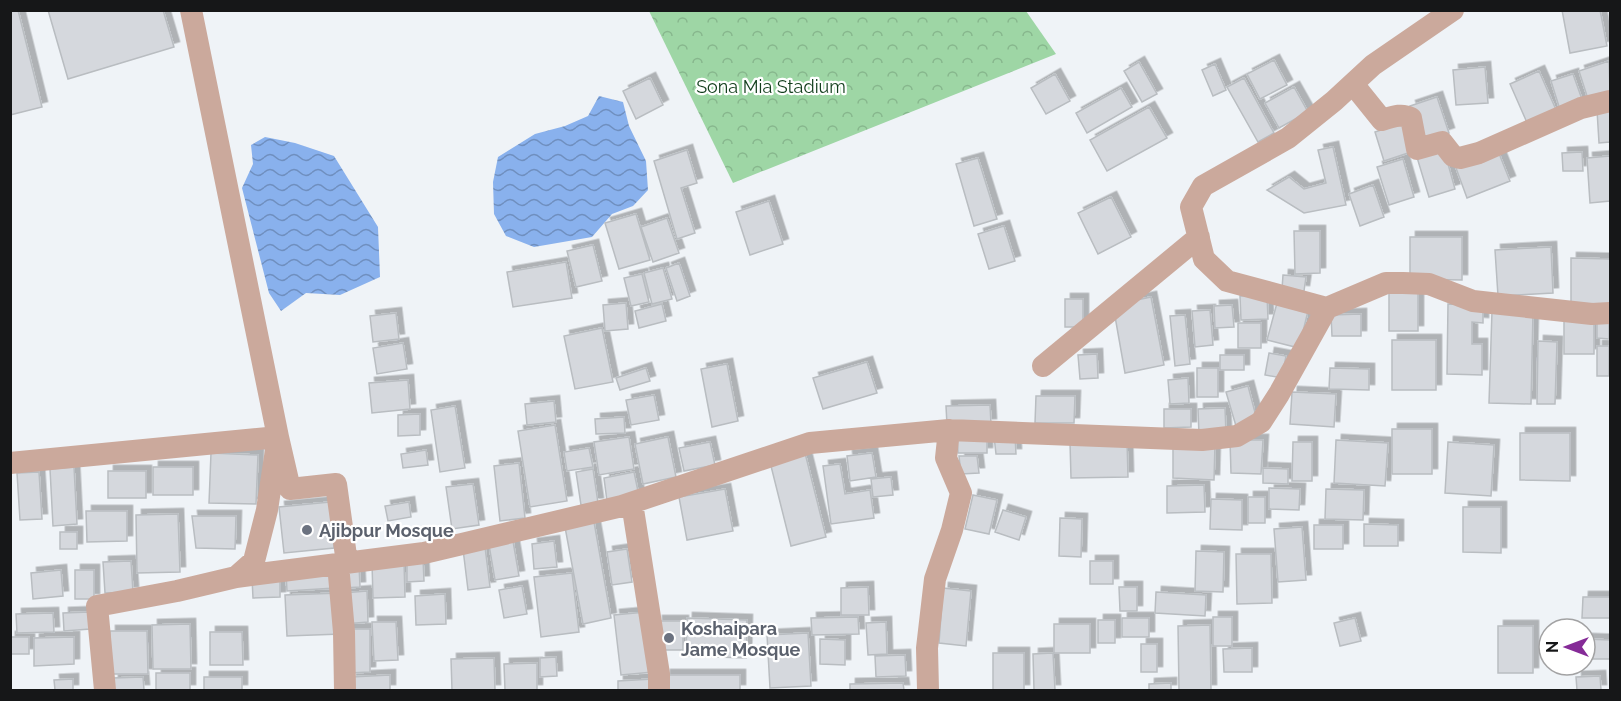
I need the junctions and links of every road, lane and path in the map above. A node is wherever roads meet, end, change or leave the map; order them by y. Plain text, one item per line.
1 (191, 10) edge
2 (1453, 10) edge
3 (1353, 84) junction
4 (1611, 101) edge
5 (1199, 237) junction
6 (1327, 308) junction
7 (1611, 312) edge
8 (1043, 366) dead end
9 (949, 430) junction
10 (278, 437) junction
11 (10, 463) edge
12 (632, 502) junction
13 (343, 563) junction
14 (236, 577) junction
15 (105, 690) edge
16 (345, 690) edge
17 (659, 690) edge
18 (928, 690) edge

1 - 10 street
2 - 3 street
3 - 4 street
3 - 5 street
5 - 6 street
5 - 8 street
6 - 7 street
6 - 9 street
9 - 12 street
9 - 18 street
10 - 11 street
10 - 13 street
10 - 14 street
12 - 13 street
12 - 17 street
13 - 14 street
13 - 16 street
14 - 15 street

